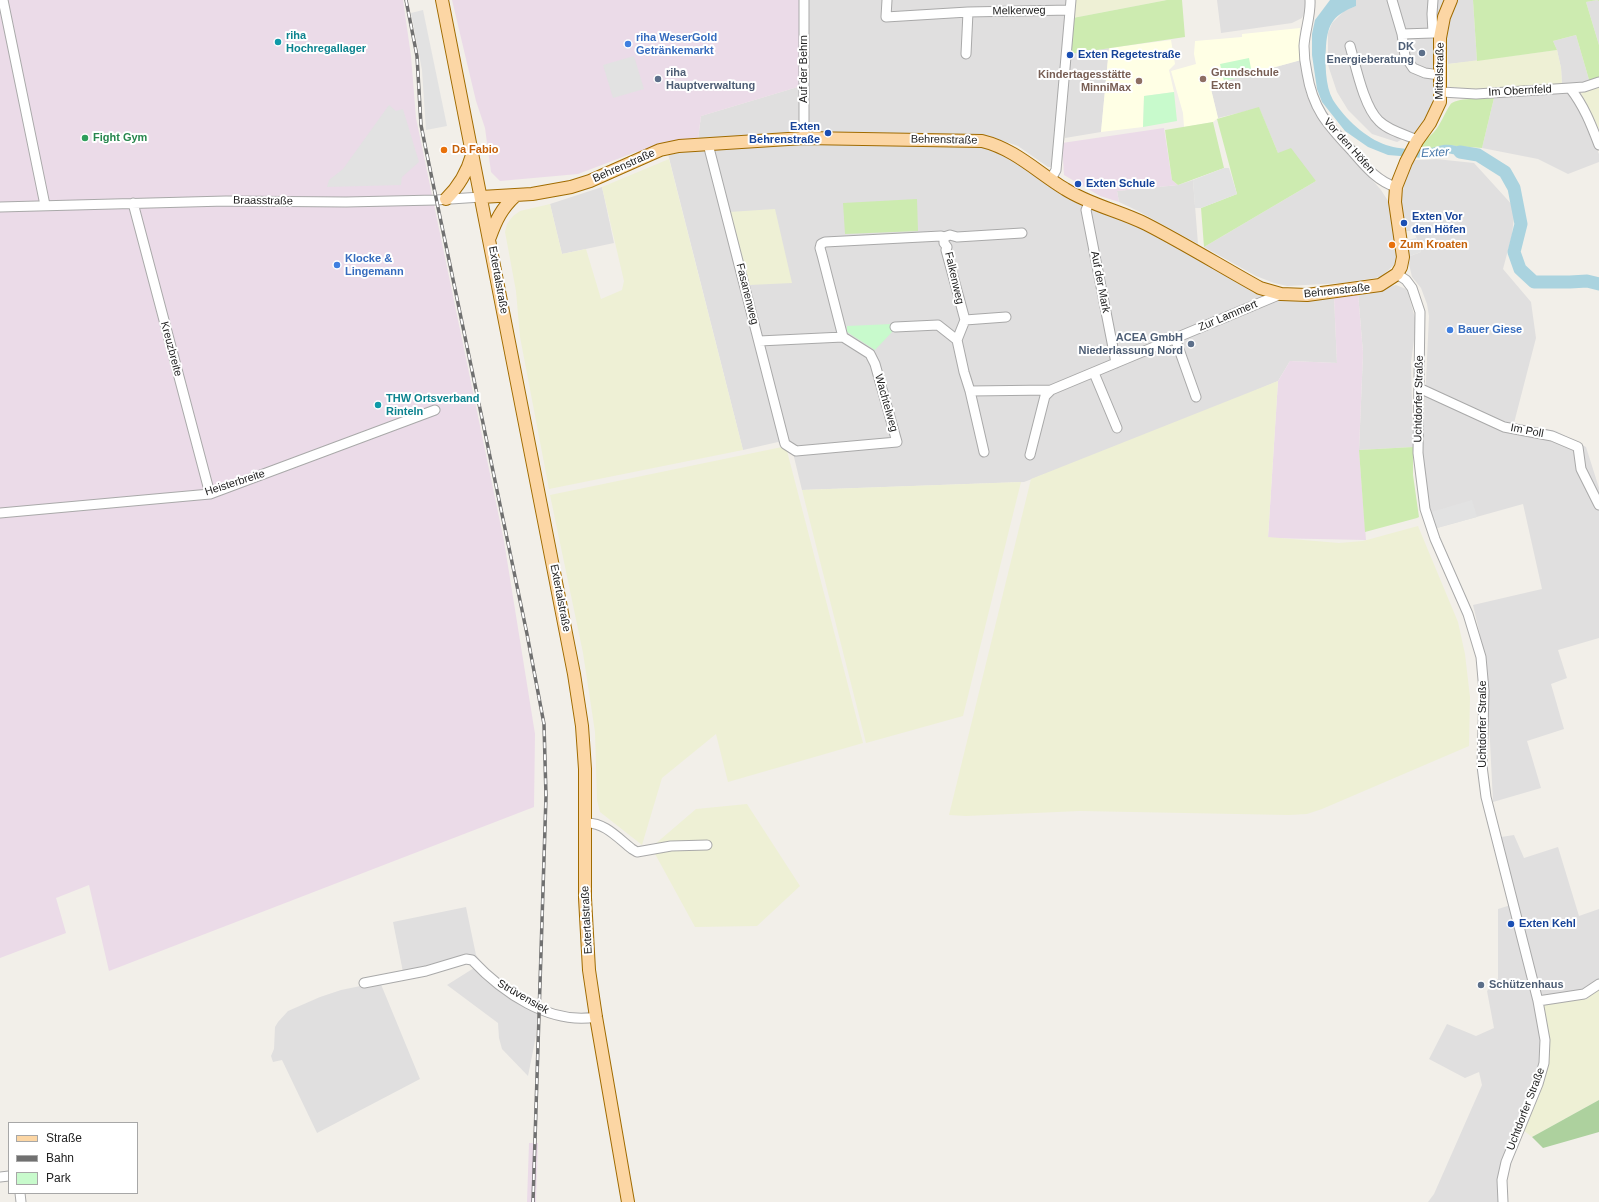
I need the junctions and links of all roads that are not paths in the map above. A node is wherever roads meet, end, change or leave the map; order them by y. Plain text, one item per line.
1 (3, 0) edge
2 (442, 0) edge
3 (804, 0) edge
4 (887, 0) edge
5 (1071, 0) edge
6 (1310, 0) edge
7 (1392, 0) edge
8 (1433, 0) edge
9 (1451, 0) edge
10 (1070, 10) junction
11 (968, 12) junction
12 (1437, 33) junction
13 (1402, 34) junction
14 (1350, 46) dead end
15 (966, 54) dead end
16 (1440, 75) junction
17 (1599, 82) edge
18 (1570, 88) junction
19 (1441, 92) junction
20 (804, 138) junction
21 (1418, 140) junction
22 (708, 144) junction
23 (1599, 145) edge
24 (472, 154) junction
25 (1051, 179) junction
26 (1396, 187) junction
27 (515, 196) junction
28 (481, 197) junction
29 (446, 199) junction
30 (1090, 201) junction
31 (132, 203) junction
32 (45, 206) junction
33 (0, 207) edge
34 (1022, 233) dead end
35 (944, 237) junction
36 (490, 238) junction
37 (1397, 274) junction
38 (1281, 294) junction
39 (1006, 317) dead end
40 (965, 320) junction
41 (895, 327) dead end
42 (843, 337) junction
43 (1175, 338) junction
44 (759, 340) junction
45 (957, 340) junction
46 (1116, 363) junction
47 (1094, 373) junction
48 (1419, 388) junction
49 (1051, 390) junction
50 (970, 391) junction
51 (1196, 398) dead end
52 (435, 410) dead end
53 (1117, 428) dead end
54 (785, 444) joint
55 (984, 452) dead end
56 (1030, 455) dead end
57 (210, 494) junction
58 (1599, 505) edge
59 (0, 513) edge
60 (586, 823) junction
61 (707, 845) dead end
62 (364, 983) dead end
63 (1599, 984) edge
64 (1538, 1001) junction
65 (596, 1017) junction
66 (628, 1202) edge
67 (1503, 1202) edge

1 - 32 street
2 - 24 main road, Extertalstraße
3 - 20 street, Auf der Behrn
4 - 11 street, Melkerweg
5 - 10 street
6 - 26 street, Vor den Höfen
7 - 13 street
8 - 12 street
9 - 12 main road, Mittelstraße
10 - 11 street, Melkerweg
10 - 25 street
11 - 15 street
12 - 13 street
12 - 16 main road, Mittelstraße
13 - 16 street
14 - 21 street
16 - 19 main road, Mittelstraße
17 - 18 street, Im Obernfeld
18 - 19 street, Im Obernfeld
18 - 23 street
19 - 21 main road, Mittelstraße
20 - 22 main road, Behrenstraße
20 - 25 main road, Behrenstraße
21 - 26 main road, Mittelstraße
22 - 27 main road, Behrenstraße
22 - 44 street, Fasanenweg
24 - 28 main road, Extertalstraße
24 - 29 main road
25 - 30 main road, Behrenstraße
26 - 37 main road, Mittelstraße
27 - 28 main road, Behrenstraße
27 - 36 main road
28 - 29 street, Braasstraße
28 - 36 main road, Extertalstraße
29 - 31 street, Braasstraße
30 - 38 main road, Behrenstraße
30 - 46 street, Auf der Mark
31 - 32 street, Braasstraße
31 - 57 street, Kreuzbreite
32 - 33 street, Braasstraße
34 - 35 street, Falkenweg
35 - 40 street, Falkenweg
35 - 42 street, Falkenweg
36 - 60 main road, Extertalstraße
37 - 38 main road, Behrenstraße
37 - 48 street, Uchtdorfer Straße
38 - 43 street, Zur Lammert
39 - 40 street, Falkenweg
40 - 45 street, Falkenweg
41 - 45 street
42 - 44 street
42 - 54 street, Wachtelweg
43 - 46 street, Zur Lammert
43 - 51 street
44 - 54 street, Fasanenweg
45 - 50 street
46 - 47 street, Zur Lammert
47 - 49 street, Zur Lammert
47 - 53 street
48 - 58 street, Im Poll
48 - 64 street, Uchtdorfer Straße
49 - 50 street
49 - 56 street
50 - 55 street
52 - 57 street, Heisterbreite
57 - 59 street, Heisterbreite
60 - 61 street
60 - 65 main road, Extertalstraße
62 - 65 street, Strüvensiek
63 - 64 street
64 - 67 street, Uchtdorfer Straße
65 - 66 main road, Extertalstraße

